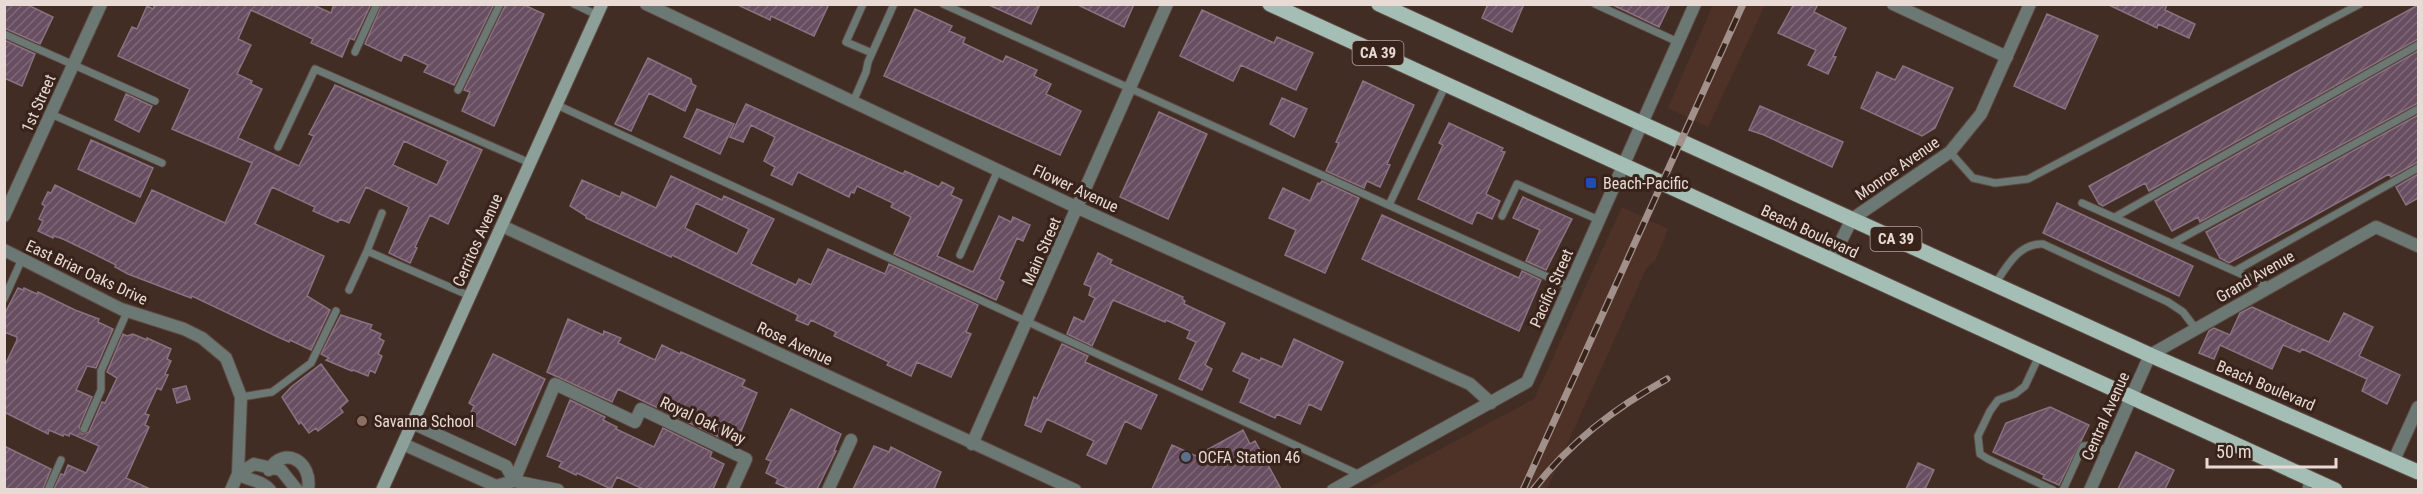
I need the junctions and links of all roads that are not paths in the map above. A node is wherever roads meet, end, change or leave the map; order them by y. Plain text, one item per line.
1 (101, 4) edge
2 (376, 4) edge
3 (500, 4) edge
4 (574, 4) edge
5 (646, 4) edge
6 (863, 4) edge
7 (894, 4) edge
8 (943, 4) edge
9 (1167, 4) edge
10 (1270, 4) edge
11 (1379, 4) edge
12 (1595, 4) edge
13 (1695, 4) edge
14 (1893, 4) edge
15 (2030, 4) edge
16 (2360, 4) edge
17 (600, 10) edge
18 (4, 34) edge
19 (1678, 42) junction
20 (2418, 45) edge
21 (355, 52) dead end
22 (872, 53) junction
23 (2007, 57) junction
24 (73, 66) junction
25 (1446, 84) junction
26 (1130, 88) junction
27 (458, 90) dead end
28 (155, 101) dead end
29 (853, 102) junction
30 (557, 105) junction
31 (2418, 109) edge
32 (51, 114) junction
33 (1642, 124) junction
34 (278, 147) dead end
35 (1950, 152) junction
36 (162, 163) dead end
37 (530, 163) junction
38 (1624, 164) junction
39 (2418, 168) edge
40 (998, 170) junction
41 (2082, 203) dead end
42 (1389, 205) junction
43 (1078, 208) junction
44 (382, 213) dead end
45 (4, 216) edge
46 (1502, 216) dead end
47 (2115, 217) junction
48 (1852, 219) junction
49 (1599, 220) junction
50 (502, 226) junction
51 (2173, 243) junction
52 (2418, 246) edge
53 (4, 250) edge
54 (367, 251) junction
55 (960, 255) dead end
56 (22, 259) junction
57 (1831, 261) junction
58 (2235, 271) junction
59 (1995, 284) junction
60 (1570, 287) junction
61 (2270, 287) junction
62 (349, 290) dead end
63 (470, 296) junction
64 (4, 299) edge
65 (127, 312) junction
66 (336, 312) dead end
67 (1028, 321) junction
68 (2196, 329) junction
69 (2040, 355) junction
70 (2150, 355) junction
71 (2132, 396) junction
72 (241, 397) junction
73 (1491, 403) junction
74 (2418, 407) edge
75 (412, 423) junction
76 (84, 429) dead end
77 (851, 440) dead end
78 (403, 444) junction
79 (972, 444) junction
80 (2108, 451) junction
81 (61, 460) dead end
82 (2394, 460) junction
83 (270, 468) junction
84 (2418, 472) edge
85 (238, 474) junction
86 (1360, 475) junction
87 (514, 481) junction
88 (2307, 483) edge
89 (267, 486) edge
90 (735, 488) edge
91 (48, 489) edge
92 (231, 489) edge
93 (297, 489) edge
94 (308, 489) edge
95 (382, 489) edge
96 (558, 489) edge
97 (828, 489) edge
98 (1075, 489) edge
99 (1333, 489) edge
100 (2053, 489) edge
101 (2063, 489) edge
102 (2090, 489) edge
103 (2335, 489) edge

1 - 24 street, 1st Street
2 - 21 lane
3 - 27 lane
4 - 17 lane
5 - 29 street, Flower Avenue
6 - 22 lane
7 - 22 lane
8 - 26 lane
9 - 26 street, Main Street
10 - 25 main road, Beach Boulevard / CA 39
11 - 33 main road, Beach Boulevard / CA 39
12 - 19 lane
13 - 19 street, Pacific Street
14 - 23 street
15 - 23 street, Monroe Avenue
16 - 35 lane
17 - 30 main road, Cerritos Avenue
18 - 24 lane
19 - 33 street, Pacific Street
20 - 47 lane
22 - 29 lane
23 - 35 street, Monroe Avenue
24 - 28 lane
24 - 32 street, 1st Street
25 - 38 main road, Beach Boulevard / CA 39
25 - 42 lane
26 - 42 lane
26 - 43 street, Main Street
29 - 40 street, Flower Avenue
30 - 37 main road, Cerritos Avenue
30 - 67 lane
31 - 51 lane
32 - 36 lane
32 - 45 street, 1st Street
33 - 38 street, Pacific Street
33 - 48 main road, Beach Boulevard / CA 39
34 - 37 lane
35 - 48 street, Monroe Avenue
37 - 50 main road, Cerritos Avenue
38 - 49 street, Pacific Street
38 - 57 main road, Beach Boulevard / CA 39
39 - 58 lane
40 - 43 street, Flower Avenue
40 - 55 lane
41 - 47 lane
42 - 60 lane
43 - 67 street, Main Street
43 - 73 street, Flower Avenue
44 - 54 lane
46 - 49 lane
47 - 51 lane
48 - 57 street, Monroe Avenue
48 - 59 main road, Beach Boulevard / CA 39
49 - 60 street, Pacific Street
50 - 63 main road, Cerritos Avenue
50 - 79 street, Rose Avenue
51 - 58 lane
52 - 61 street, Grand Avenue
53 - 56 street, East Briar Oaks Drive
54 - 62 lane
54 - 63 lane
56 - 64 lane
56 - 65 street, East Briar Oaks Drive
57 - 69 main road, Beach Boulevard / CA 39
58 - 61 lane
59 - 68 lane
59 - 70 main road, Beach Boulevard / CA 39
60 - 73 street, Pacific Street
61 - 68 street, Grand Avenue
63 - 75 main road, Cerritos Avenue
65 - 72 street, East Briar Oaks Drive
65 - 76 lane
66 - 72 lane
67 - 79 street, Main Street
67 - 86 lane
68 - 70 street, Grand Avenue
69 - 71 main road, Beach Boulevard / CA 39
69 - 100 lane
70 - 71 street, Central Avenue
70 - 82 main road, Beach Boulevard / CA 39
71 - 80 street, Central Avenue
71 - 88 main road, Beach Boulevard / CA 39
72 - 85 street, East Briar Oaks Drive
73 - 86 street, Pacific Street
74 - 82 street
75 - 78 main road, Cerritos Avenue
75 - 87 street
77 - 97 street
78 - 87 street
78 - 95 main road, Cerritos Avenue
79 - 98 street, Rose Avenue
80 - 101 lane
80 - 102 street, Central Avenue
81 - 91 lane
82 - 84 main road, Beach Boulevard / CA 39
83 - 85 street
83 - 89 street
83 - 93 street
83 - 94 street
85 - 89 street
85 - 92 street, East Briar Oaks Drive
86 - 99 street, Pacific Street
87 - 90 street, Royal Oak Way
87 - 96 street
88 - 103 main road, Beach Boulevard / CA 39

